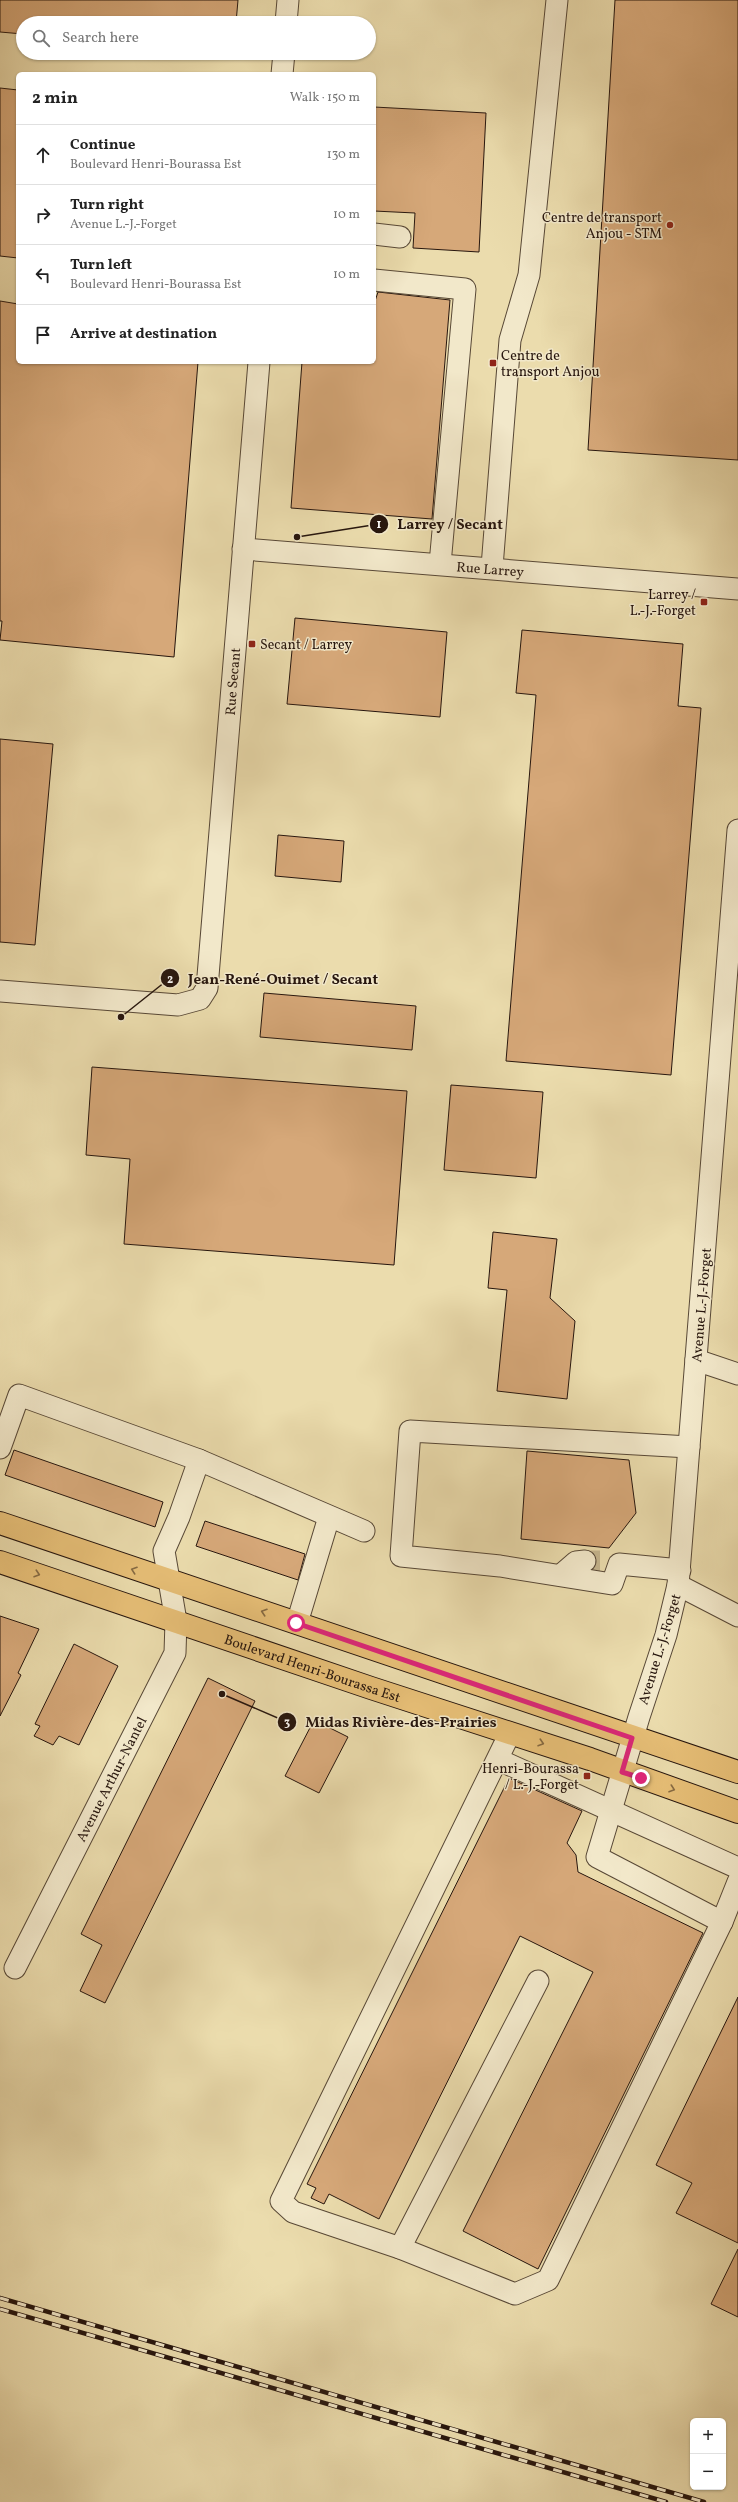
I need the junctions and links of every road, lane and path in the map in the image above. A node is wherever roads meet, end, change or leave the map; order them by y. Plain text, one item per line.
1 (288, 0) edge
2 (557, 0) edge
3 (287, 16) edge
4 (283, 60) edge
5 (282, 72) edge
6 (376, 234) edge
7 (400, 237) dead end
8 (376, 280) edge
9 (258, 364) edge
10 (243, 549) junction
11 (440, 564) junction
12 (492, 567) junction
13 (738, 589) edge
14 (738, 830) edge
15 (0, 991) edge
16 (696, 1360) junction
17 (738, 1374) edge
18 (689, 1447) junction
19 (0, 1448) edge
20 (199, 1460) junction
21 (329, 1517) junction
22 (0, 1523) edge
23 (364, 1531) dead end
24 (0, 1562) edge
25 (601, 1562) junction
26 (562, 1575) junction
27 (679, 1577) junction
28 (171, 1583) junction
29 (738, 1616) edge
30 (176, 1620) junction
31 (296, 1623) junction
32 (510, 1733) junction
33 (632, 1738) junction
34 (499, 1760) junction
35 (622, 1772) junction
36 (738, 1772) edge
37 (611, 1810) junction
38 (738, 1812) edge
39 (738, 1868) edge
40 (738, 1882) edge
41 (722, 1922) junction
42 (15, 1968) dead end
43 (538, 1981) dead end
44 (400, 2248) junction

1 - 3 street
2 - 12 street
4 - 5 street
6 - 7 street
8 - 11 street
9 - 10 street, Rue Secant
10 - 11 street, Rue Larrey
10 - 15 street, Rue Secant
11 - 12 street, Rue Larrey
12 - 13 street, Rue Larrey
14 - 16 street, Avenue L.-J.-Forget
16 - 17 street
16 - 18 street, Avenue L.-J.-Forget
18 - 26 street
18 - 27 street, Avenue L.-J.-Forget
19 - 20 street
20 - 21 street
20 - 28 street, Avenue Arthur-Nantel
21 - 23 street
21 - 31 street
28 -> 22 main road
24 -> 30 main road, Boulevard Henri-Bourassa Est
25 - 26 street
25 - 26 street
25 - 27 street
27 - 29 street
27 - 33 street, Avenue L.-J.-Forget
28 - 30 street, Avenue Arthur-Nantel
31 -> 28 main road
30 - 32 main road, Boulevard Henri-Bourassa Est
30 - 42 street, Avenue Arthur-Nantel
31 - 33 main road
32 - 34 street
32 -> 35 main road, Boulevard Henri-Bourassa Est
33 - 35 street, Avenue L.-J.-Forget
33 - 36 main road
34 - 37 street
34 - 44 street
35 - 37 street, Avenue L.-J.-Forget
35 -> 38 main road, Boulevard Henri-Bourassa Est
37 - 39 street
37 - 41 street, Avenue L.-J.-Forget
40 - 41 street
41 - 44 street
43 - 44 street

